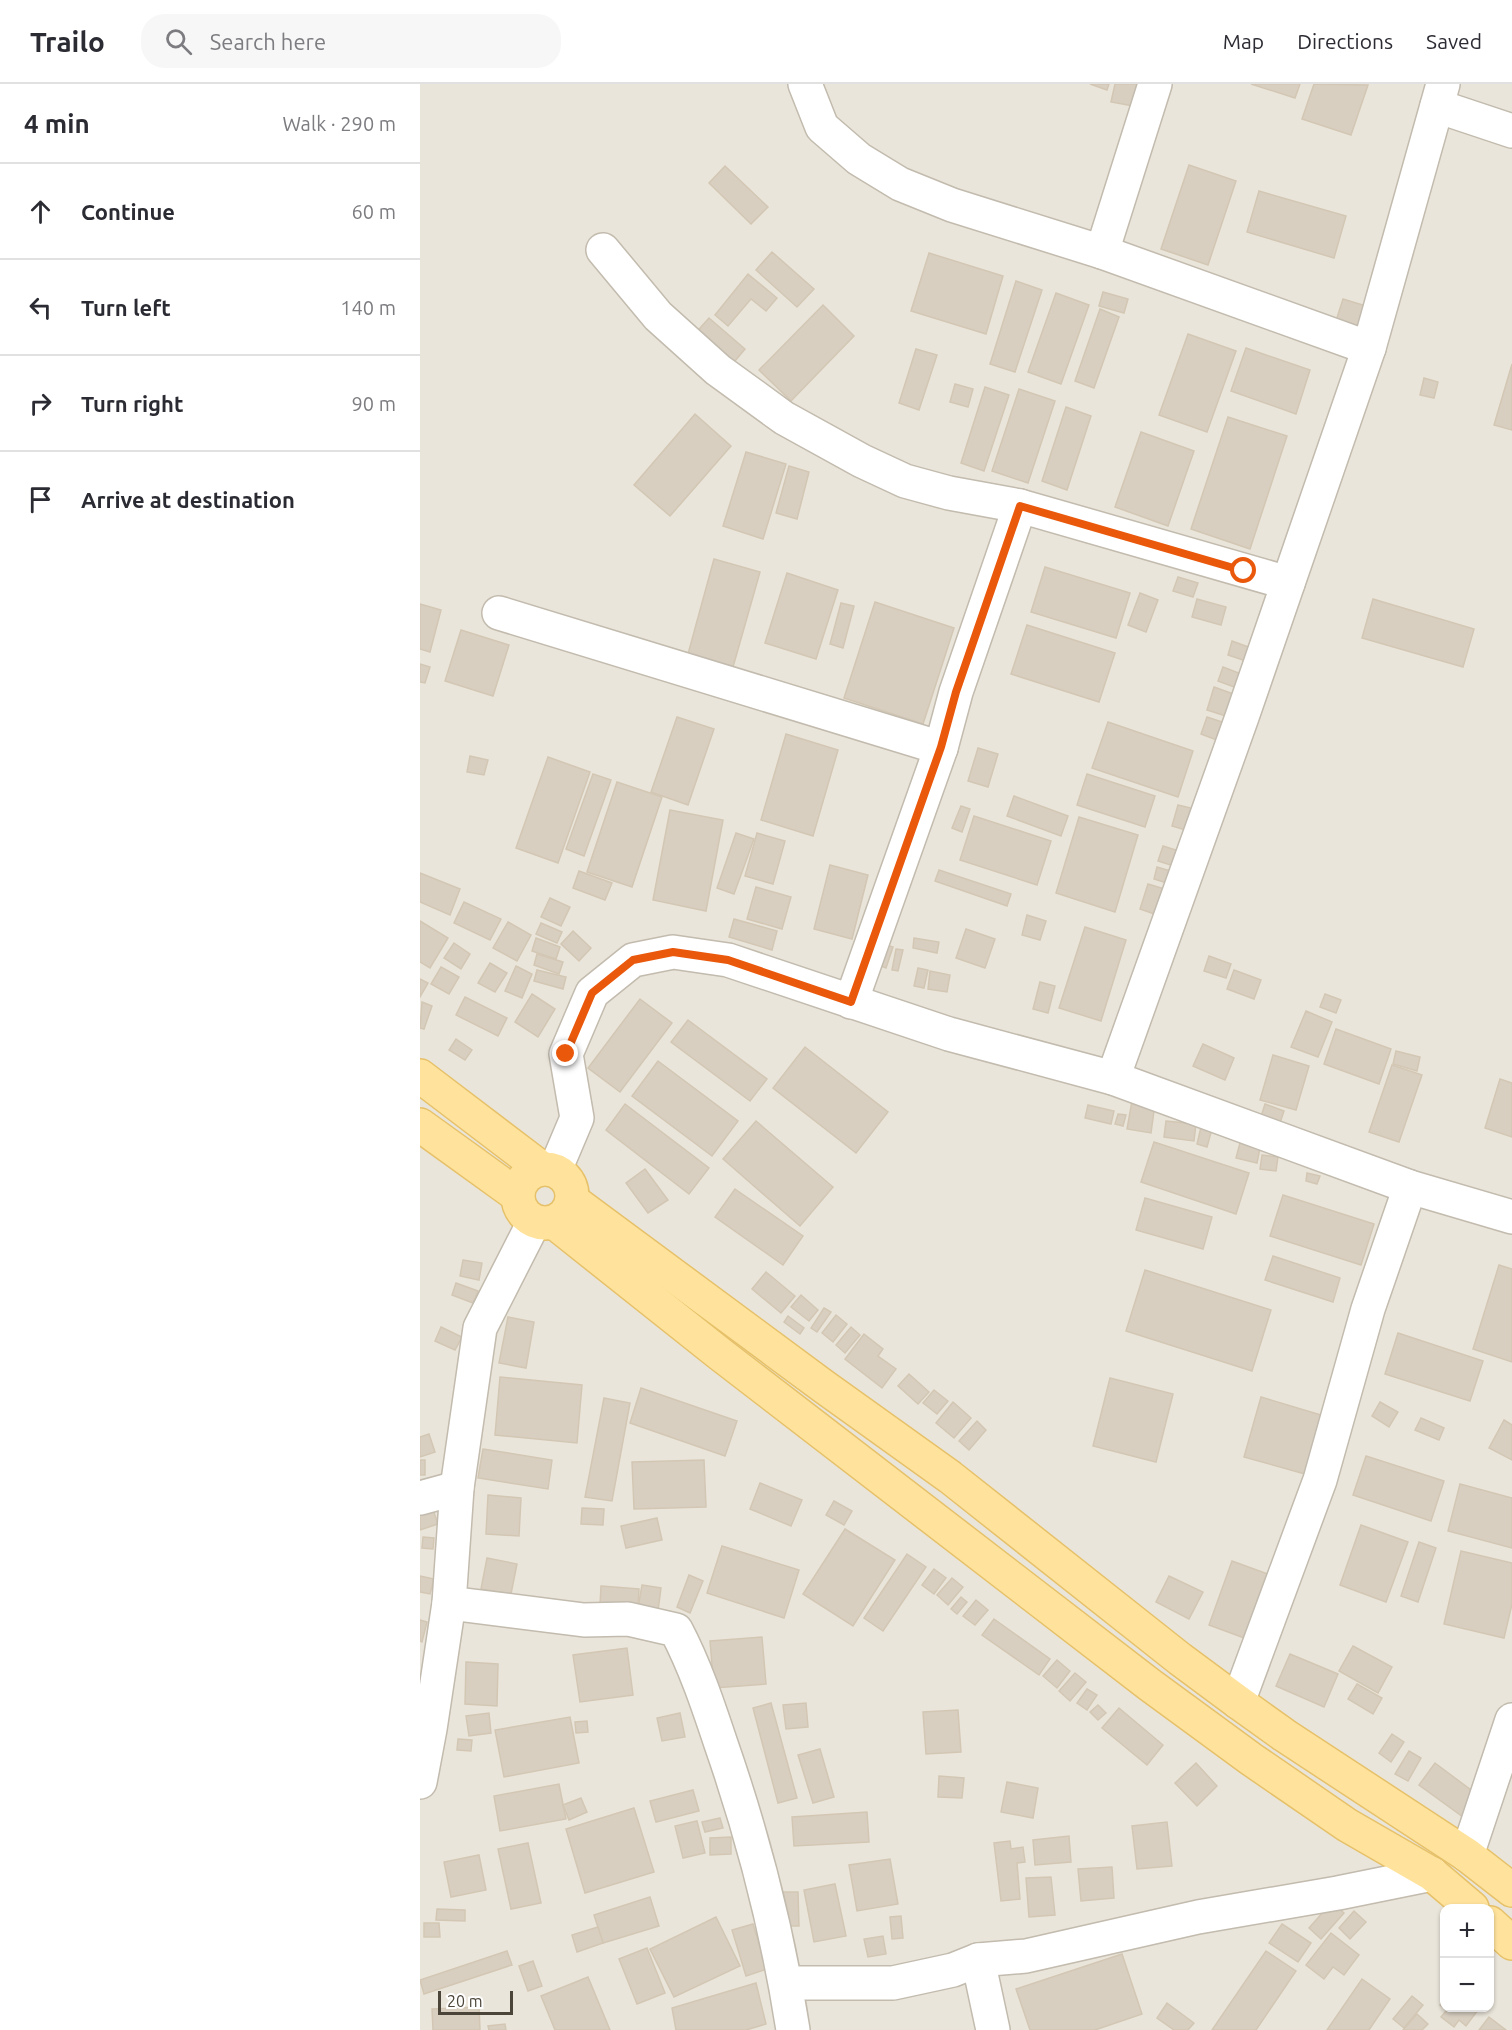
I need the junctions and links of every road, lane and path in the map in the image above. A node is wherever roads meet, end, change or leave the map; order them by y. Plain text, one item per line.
1 (805, 84) edge
2 (1155, 84) edge
3 (1440, 95) edge
4 (1512, 131) edge
5 (603, 250) dead end
6 (1102, 252) junction
7 (1369, 348) junction
8 (1020, 506) junction
9 (1288, 584) junction
10 (499, 613) dead end
11 (941, 747) junction
12 (851, 1002) junction
13 (420, 1076) edge
14 (1113, 1078) junction
15 (420, 1125) edge
16 (548, 1169) junction
17 (1410, 1187) junction
18 (544, 1210) junction
19 (1512, 1217) edge
20 (457, 1488) junction
21 (420, 1498) edge
22 (449, 1603) junction
23 (1238, 1702) junction
24 (1512, 1720) edge
25 (420, 1782) edge
26 (1467, 1855) junction
27 (1432, 1874) junction
28 (1512, 1890) edge
29 (1467, 1904) edge
30 (1494, 1927) edge
31 (1512, 1943) edge
32 (978, 1960) junction
33 (786, 1983) junction
34 (793, 2030) edge
35 (993, 2030) edge

1 - 6 street
2 - 6 street
3 - 4 street
3 - 7 street
5 - 8 street
6 - 7 street
7 - 9 street
8 - 9 street
8 - 11 street
9 - 14 street
10 - 11 street
11 - 12 street
12 - 14 street
12 - 16 street
13 - 16 main road
14 - 17 street
15 - 18 main road
16 - 18 main road
16 - 18 main road
17 - 19 street
17 - 23 street
18 - 20 street
18 - 23 main road
18 - 27 main road
20 - 21 street
20 - 22 street
22 - 25 street
22 - 33 street
23 - 26 main road
24 - 26 street
26 - 28 main road
27 - 29 main road
27 - 32 street
30 - 31 main road
32 - 33 street
32 - 35 street
33 - 34 street

